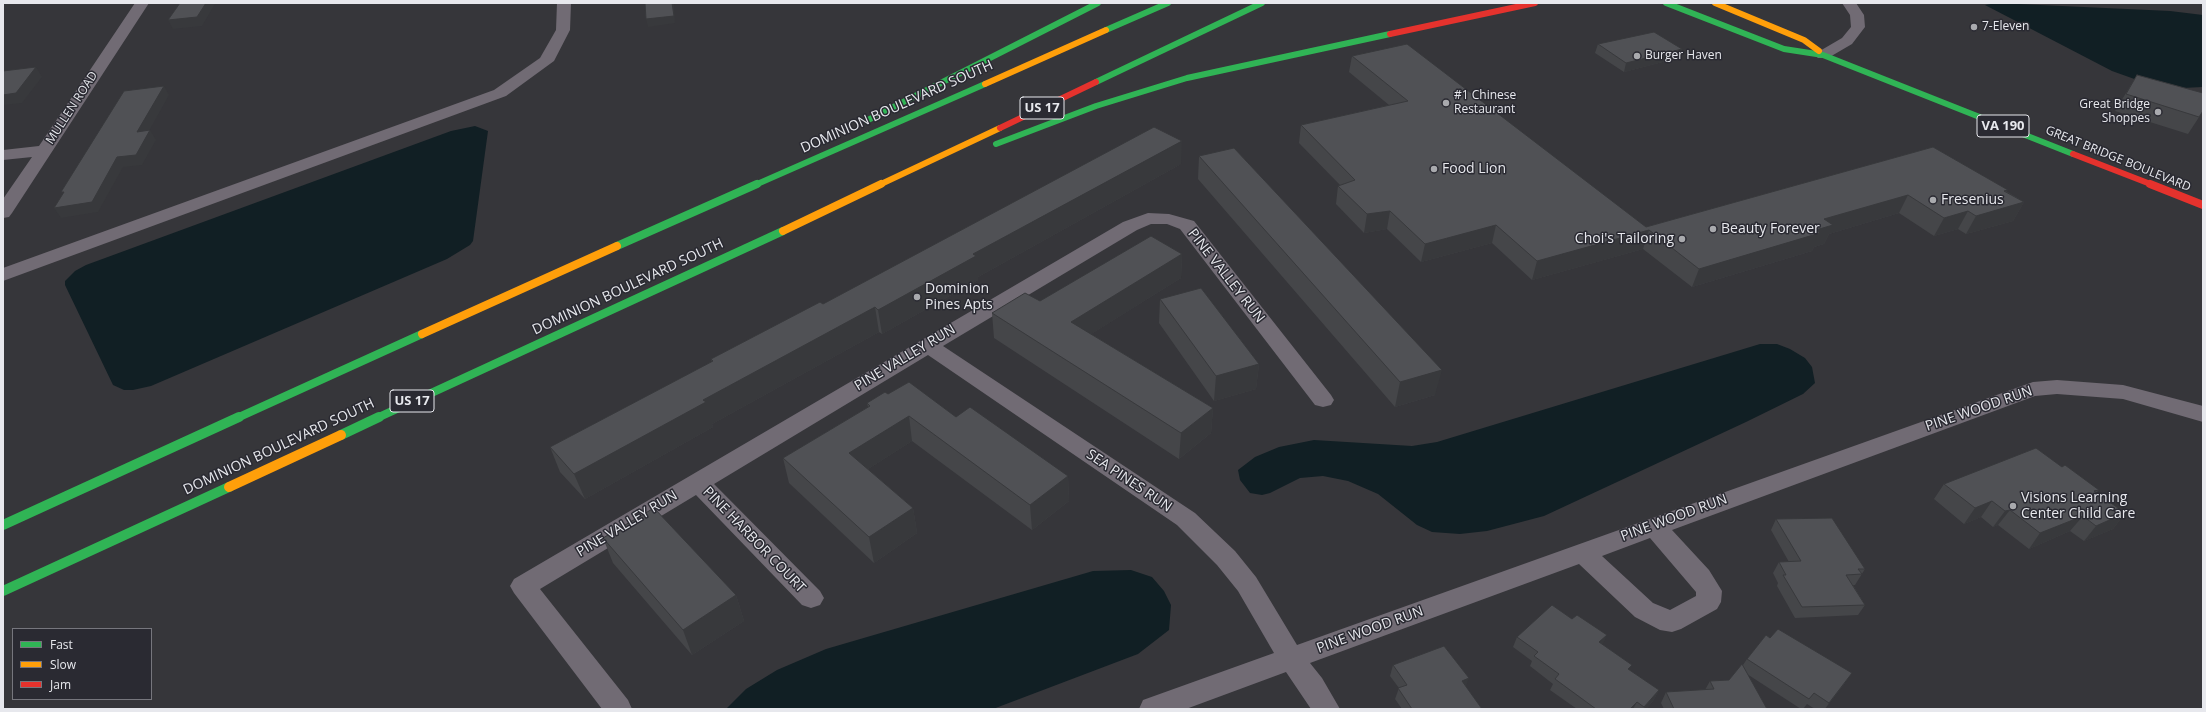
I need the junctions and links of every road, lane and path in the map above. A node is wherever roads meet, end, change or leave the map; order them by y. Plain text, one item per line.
1 (142, 3) edge
2 (564, 3) edge
3 (1098, 3) edge
4 (1168, 3) edge
5 (1262, 3) edge
6 (1535, 3) edge
7 (1666, 3) edge
8 (1715, 3) edge
9 (1849, 3) edge
10 (1823, 55) junction
11 (860, 124) dead end
12 (987, 148) dead end
13 (45, 150) junction
14 (3, 155) edge
15 (797, 156) dead end
16 (950, 162) dead end
17 (2203, 205) edge
18 (822, 212) junction
19 (3, 213) edge
20 (570, 266) junction
21 (3, 275) edge
22 (927, 345) junction
23 (1322, 400) dead end
24 (2203, 414) edge
25 (697, 482) junction
26 (3, 525) edge
27 (1654, 526) junction
28 (1582, 552) junction
29 (3, 592) edge
30 (811, 598) dead end
31 (1291, 659) junction
32 (618, 709) edge
33 (1153, 709) edge
34 (1326, 709) edge

1 - 13 street, MULLEN ROAD
2 - 21 street
3 - 11 main road
4 - 20 main road, DOMINION BOULEVARD SOUTH
5 - 18 main road, DOMINION BOULEVARD SOUTH / US 17
6 - 12 main road
7 - 10 main road, GREAT BRIDGE BOULEVARD / VA 190
8 - 10 main road, GREAT BRIDGE BOULEVARD / VA 190
9 - 10 street
10 - 17 main road, GREAT BRIDGE BOULEVARD / VA 190
13 - 14 street
13 - 19 street, MULLEN ROAD
15 - 20 main road
16 - 18 main road
18 - 29 main road, DOMINION BOULEVARD SOUTH / US 17
20 - 26 main road, DOMINION BOULEVARD SOUTH
22 - 23 street, PINE VALLEY RUN
22 - 25 street, PINE VALLEY RUN
22 - 31 street, SEA PINES RUN
24 - 27 street, PINE WOOD RUN
25 - 30 street, PINE HARBOR COURT
25 - 32 street, PINE VALLEY RUN
27 - 28 street, PINE WOOD RUN
27 - 28 street
28 - 31 street, PINE WOOD RUN
31 - 33 street, PINE WOOD RUN
31 - 34 street, SEA PINES RUN

